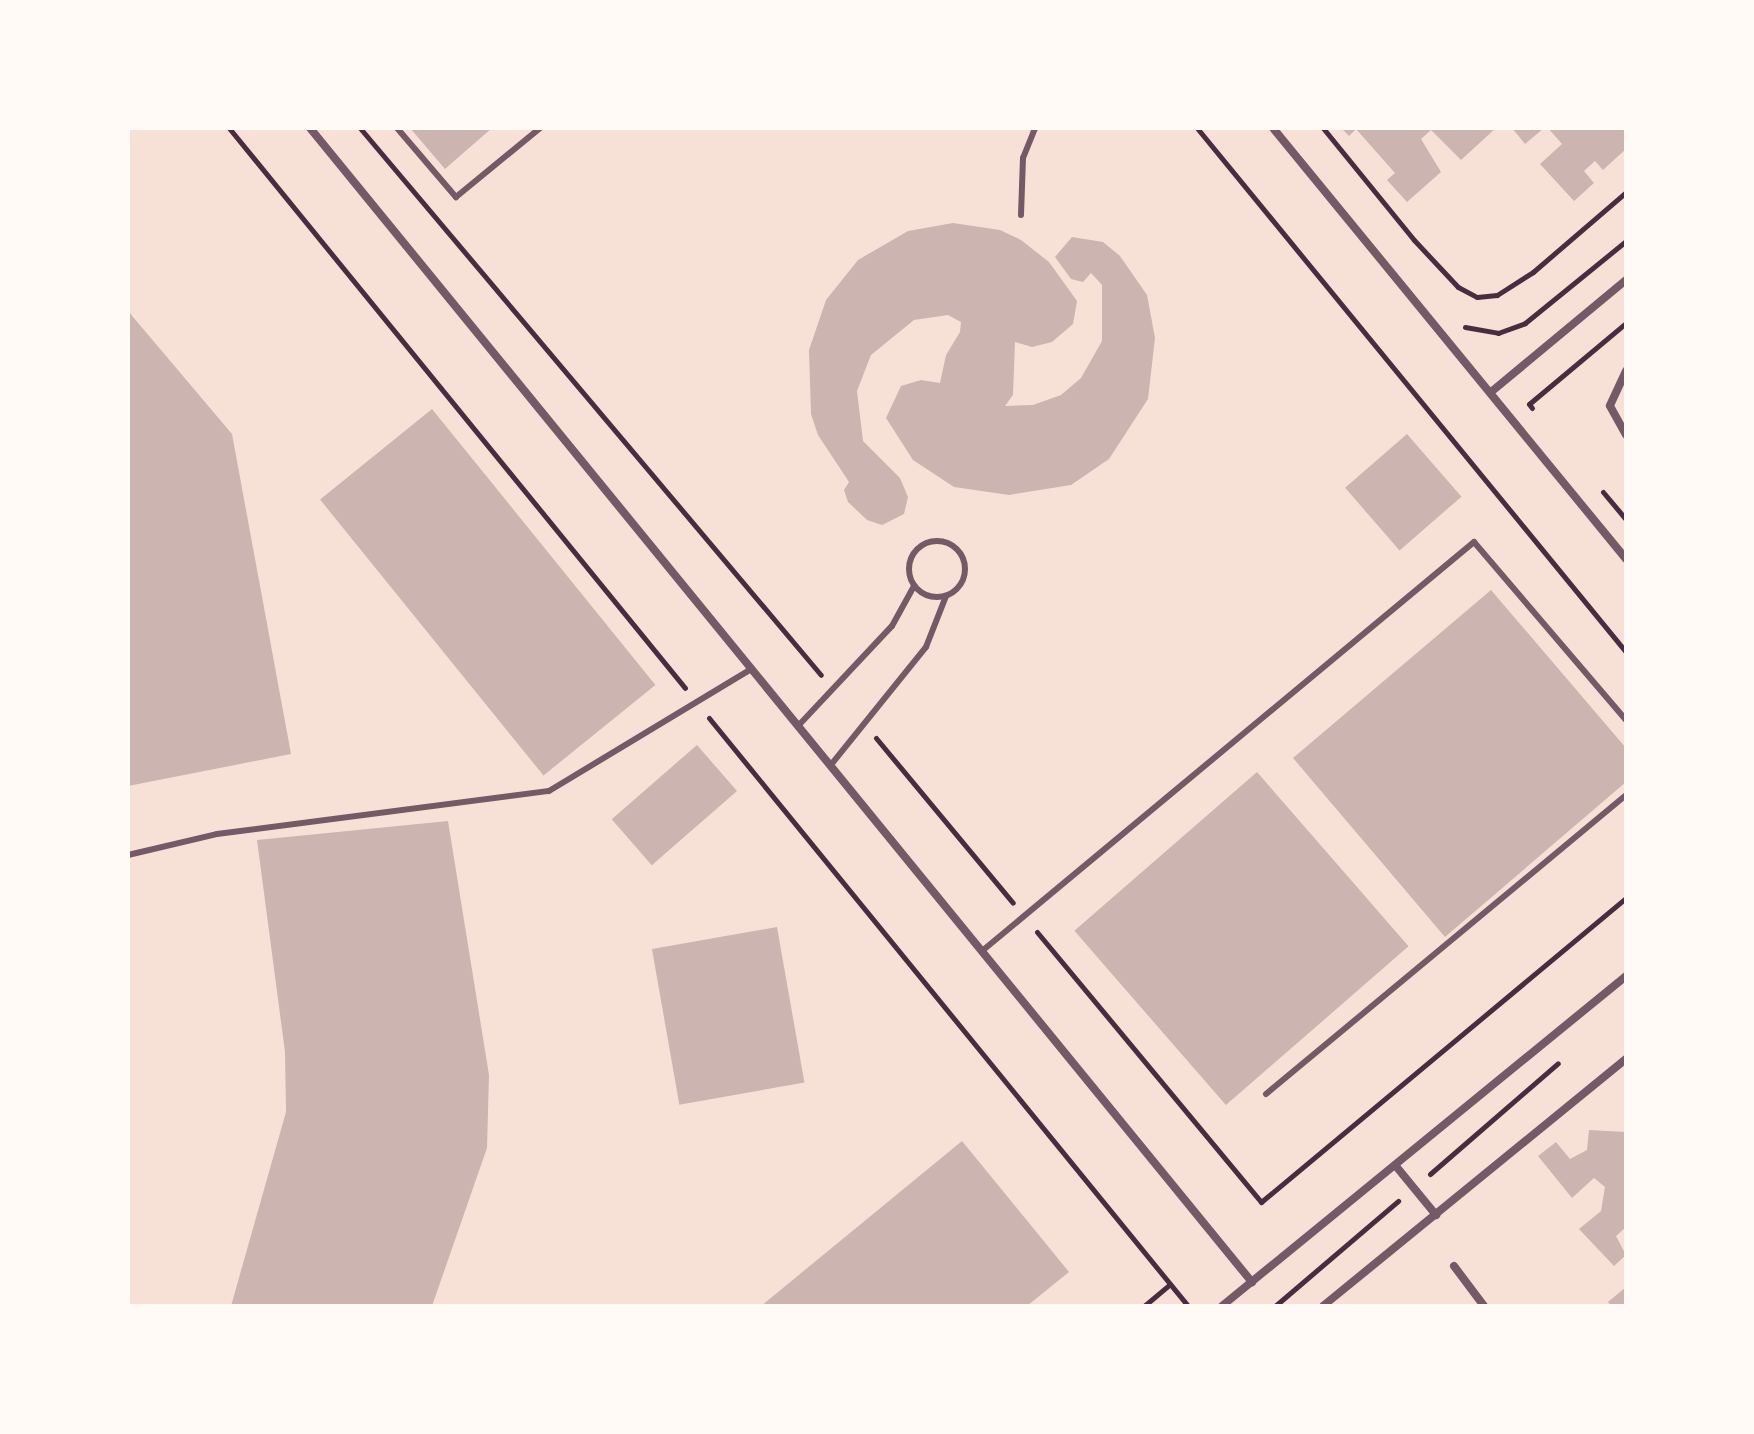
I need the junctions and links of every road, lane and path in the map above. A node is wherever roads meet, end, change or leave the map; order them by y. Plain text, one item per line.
1 (310, 128) edge
2 (360, 128) edge
3 (397, 128) edge
4 (540, 128) edge
5 (1035, 128) edge
6 (1197, 128) edge
7 (1273, 128) edge
8 (1323, 128) edge
9 (1626, 192) edge
10 (1021, 215) dead end
11 (1626, 241) edge
12 (1626, 280) edge
13 (1626, 323) edge
14 (1460, 325) dead end
15 (1626, 371) edge
16 (1491, 392) junction
17 (1539, 416) dead end
18 (1626, 435) edge
19 (1597, 485) dead end
20 (1626, 519) edge
21 (1626, 559) edge
22 (914, 586) junction
23 (946, 596) junction
24 (1626, 652) edge
25 (751, 669) junction
26 (831, 687) junction
27 (1626, 720) edge
28 (864, 724) junction
29 (798, 726) junction
30 (830, 766) junction
31 (1626, 795) edge
32 (128, 855) edge
33 (1626, 898) edge
34 (1024, 916) junction
35 (982, 951) junction
36 (1626, 976) edge
37 (1566, 1057) dead end
38 (1626, 1059) edge
39 (1266, 1094) dead end
40 (1395, 1165) junction
41 (1420, 1181) dead end
42 (1408, 1192) dead end
43 (1436, 1215) junction
44 (1454, 1266) dead end
45 (1252, 1282) junction
46 (1170, 1284) dead end
47 (1144, 1306) edge
48 (1222, 1306) edge
49 (1275, 1306) edge
50 (1323, 1306) edge
51 (1484, 1306) edge

1 - 25 street
2 - 26 path
3 - 4 lane
5 - 10 lane
6 - 24 path
7 - 16 street
8 - 9 path
11 - 14 path
12 - 16 street
13 - 17 path
15 - 18 street
16 - 21 street
19 - 20 path
22 - 23 lane
22 - 23 lane
22 - 26 lane
23 - 28 lane
25 - 29 street
25 - 32 lane
26 - 29 lane
27 - 34 lane
28 - 30 lane
28 - 34 path
29 - 30 street
30 - 35 street
31 - 39 lane
33 - 34 path
34 - 35 lane
35 - 45 street
36 - 40 street
37 - 41 path
38 - 43 street
40 - 43 street
40 - 45 street
42 - 49 path
43 - 50 street
44 - 51 street
45 - 48 street
46 - 47 path

